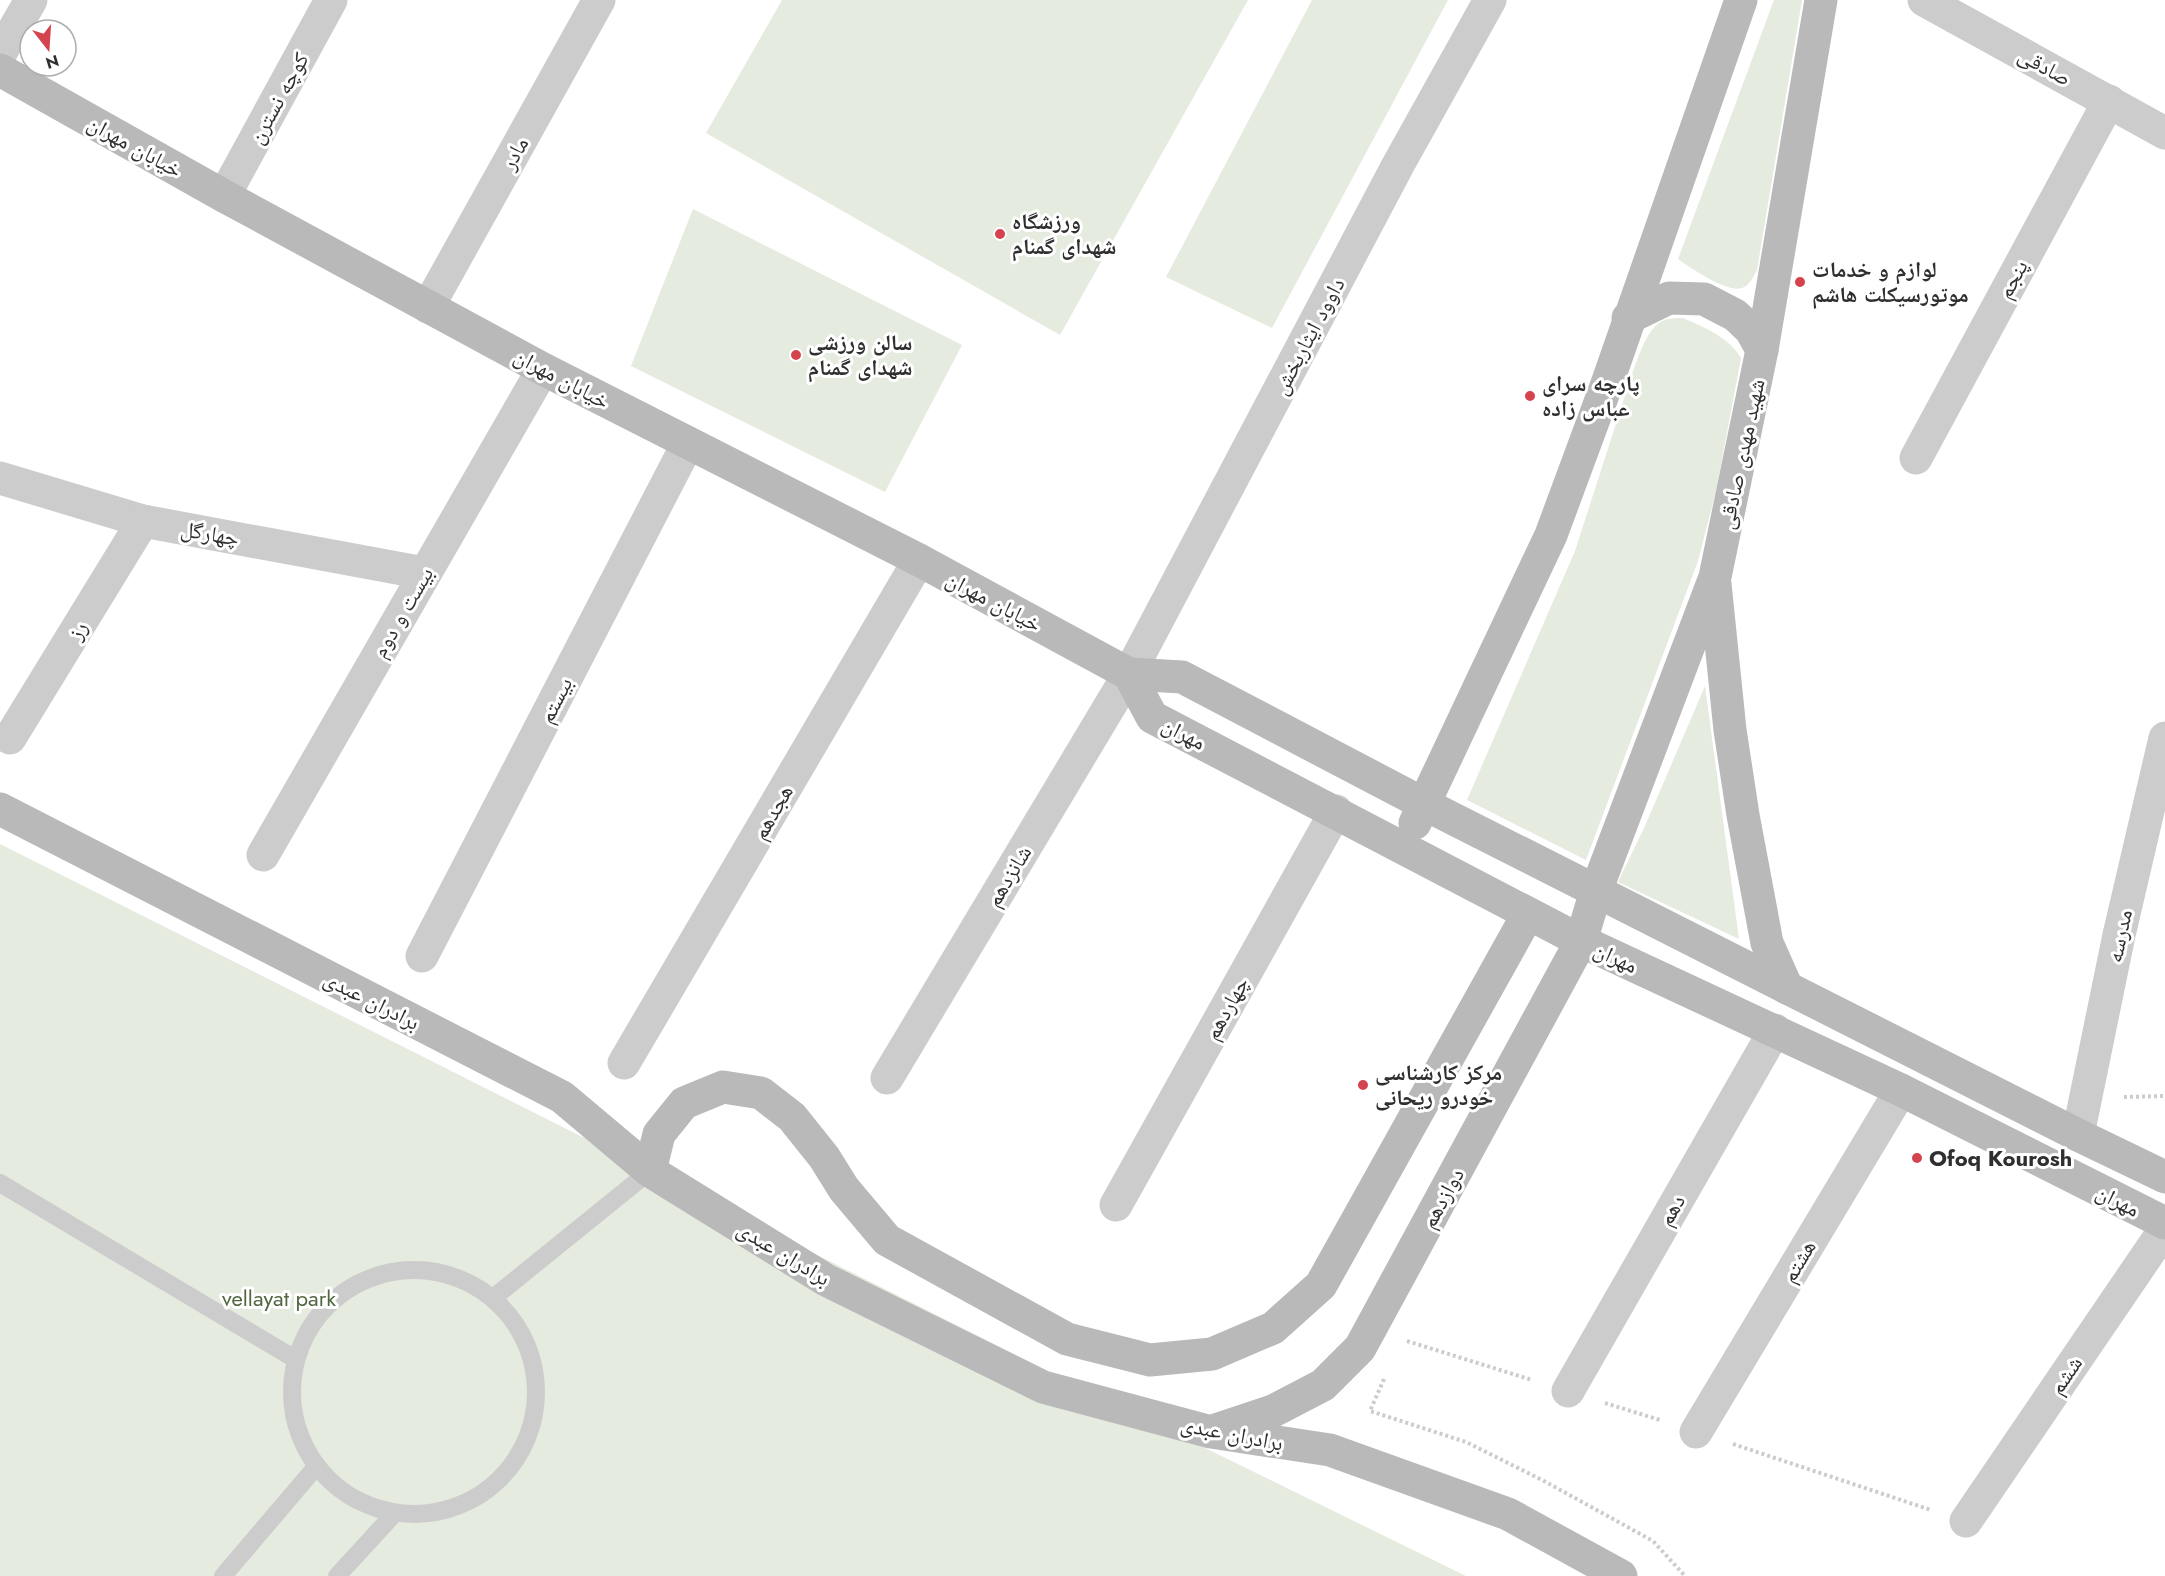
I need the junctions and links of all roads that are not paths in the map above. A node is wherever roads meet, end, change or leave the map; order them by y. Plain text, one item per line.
1 (31, 0) edge
2 (331, 0) edge
3 (599, 0) edge
4 (1490, 0) edge
5 (1741, 0) edge
6 (1821, 0) edge
7 (1924, 0) edge
8 (0, 54) edge
9 (0, 70) edge
10 (2109, 101) junction
11 (2165, 133) edge
12 (224, 196) junction
13 (428, 307) junction
14 (1628, 318) junction
15 (1762, 350) junction
16 (543, 369) junction
17 (688, 443) junction
18 (1916, 458) dead end
19 (0, 478) edge
20 (143, 521) junction
21 (919, 560) junction
22 (424, 573) junction
23 (1715, 577) junction
24 (1129, 674) junction
25 (10, 738) dead end
26 (2165, 738) edge
27 (1424, 804) junction
28 (0, 809) edge
29 (1336, 811) junction
30 (1403, 847) junction
31 (263, 855) dead end
32 (1596, 891) junction
33 (1528, 914) junction
34 (1581, 941) junction
35 (422, 956) dead end
36 (1787, 988) junction
37 (1775, 1030) junction
38 (624, 1063) dead end
39 (887, 1078) dead end
40 (1901, 1090) junction
41 (2078, 1135) junction
42 (650, 1171) junction
43 (2165, 1177) edge
44 (0, 1183) edge
45 (1116, 1205) dead end
46 (2165, 1223) edge
47 (2165, 1229) edge
48 (494, 1298) junction
49 (295, 1359) junction
50 (1568, 1391) road end
51 (1211, 1432) junction
52 (1696, 1432) road end
53 (315, 1468) junction
54 (394, 1514) junction
55 (1966, 1521) road end
56 (223, 1576) edge
57 (337, 1576) edge
58 (1621, 1576) edge

1 - 8 street
2 - 12 street, کوچه نسترن
3 - 13 street, مادر
4 - 24 street, داوود ایثاربخش
5 - 14 main road
6 - 15 main road, شهید مهدی صادقی
7 - 10 street, صادقی
9 - 12 main road, خیابان مهران
10 - 11 street, صادقی
10 - 18 street, پنجم
12 - 13 main road, خیابان مهران
13 - 16 main road, خیابان مهران
14 - 15 main road
14 - 27 main road
15 - 23 main road, شهید مهدی صادقی
16 - 17 main road, خیابان مهران
16 - 22 street, بیست و دوم
17 - 21 main road, خیابان مهران
17 - 35 street, بیستم
19 - 20 street, چهارگل
20 - 22 street, چهارگل
20 - 25 street, رز
21 - 24 main road, خیابان مهران
21 - 38 street, هجدهم
22 - 31 street, بیست و دوم
23 - 32 main road, شهید مهدی صادقی
23 - 36 main road
24 - 27 main road, مهران
24 - 29 main road, مهران
24 - 39 street, شانزدهم
26 - 41 street, مدرسه
27 - 30 main road
27 - 32 main road, مهران
28 - 42 main road, برادران عبدی
29 - 30 main road, مهران
29 - 45 street, چهاردهم
30 - 33 main road, مهران
32 - 34 main road, دوازدهم
32 - 36 main road, مهران
33 - 34 main road, مهران
33 - 42 main road
34 - 37 main road, مهران
34 - 51 main road, دوازدهم
36 - 41 main road, مهران
37 - 40 main road, مهران
37 - 50 street, دهم
40 - 46 main road, مهران
40 - 52 street, هشتم
41 - 43 main road, مهران
42 - 48 lane
42 - 51 main road, برادران عبدی
44 - 49 lane
47 - 55 street, ششم
48 - 49 lane
48 - 54 lane
49 - 53 lane
51 - 58 main road, برادران عبدی
53 - 54 lane
53 - 56 lane
54 - 57 lane

